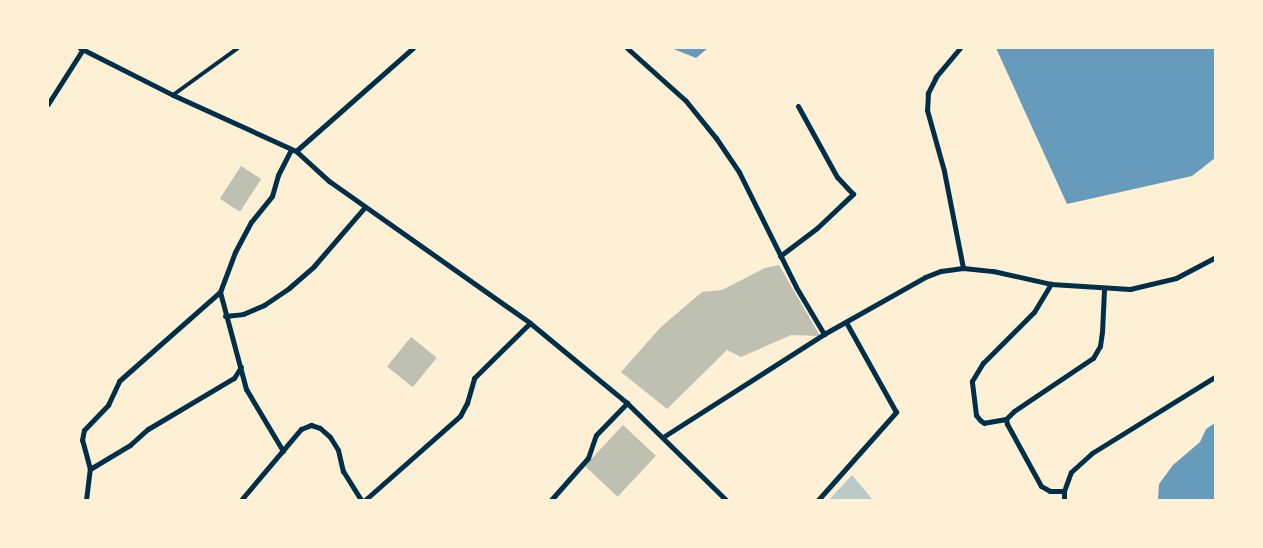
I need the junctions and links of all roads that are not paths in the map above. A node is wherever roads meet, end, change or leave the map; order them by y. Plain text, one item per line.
1 (81, 48) edge
2 (238, 48) edge
3 (414, 48) edge
4 (627, 48) edge
5 (960, 48) edge
6 (173, 96) junction
7 (48, 104) edge
8 (798, 106) dead end
9 (294, 150) junction
10 (365, 206) junction
11 (780, 256) junction
12 (1216, 257) edge
13 (963, 268) junction
14 (1051, 284) junction
15 (1104, 289) junction
16 (220, 292) junction
17 (225, 316) junction
18 (846, 322) junction
19 (530, 323) junction
20 (824, 334) junction
21 (241, 367) junction
22 (1216, 376) edge
23 (627, 404) junction
24 (1006, 419) junction
25 (663, 437) junction
26 (283, 451) junction
27 (90, 469) junction
28 (1064, 491) junction
29 (555, 499) edge
30 (86, 500) edge
31 (241, 500) edge
32 (363, 500) edge
33 (726, 500) edge
34 (818, 500) edge
35 (1064, 500) edge

1 - 6 street
1 - 7 street
2 - 6 lane
3 - 9 street
4 - 11 street
5 - 13 street
6 - 9 street
8 - 11 street
9 - 10 street
9 - 16 street
10 - 17 street
10 - 19 street
11 - 20 street
12 - 15 street
13 - 14 street
13 - 18 street
14 - 15 street
14 - 24 street
15 - 24 street
16 - 17 street
16 - 27 street
17 - 21 street
18 - 20 street
18 - 34 street
19 - 23 street
19 - 32 street
20 - 25 street
21 - 26 street
21 - 27 street
22 - 28 street
23 - 25 street
23 - 29 street
24 - 28 street
25 - 33 street
26 - 31 street
26 - 32 street
27 - 30 street
28 - 35 street

